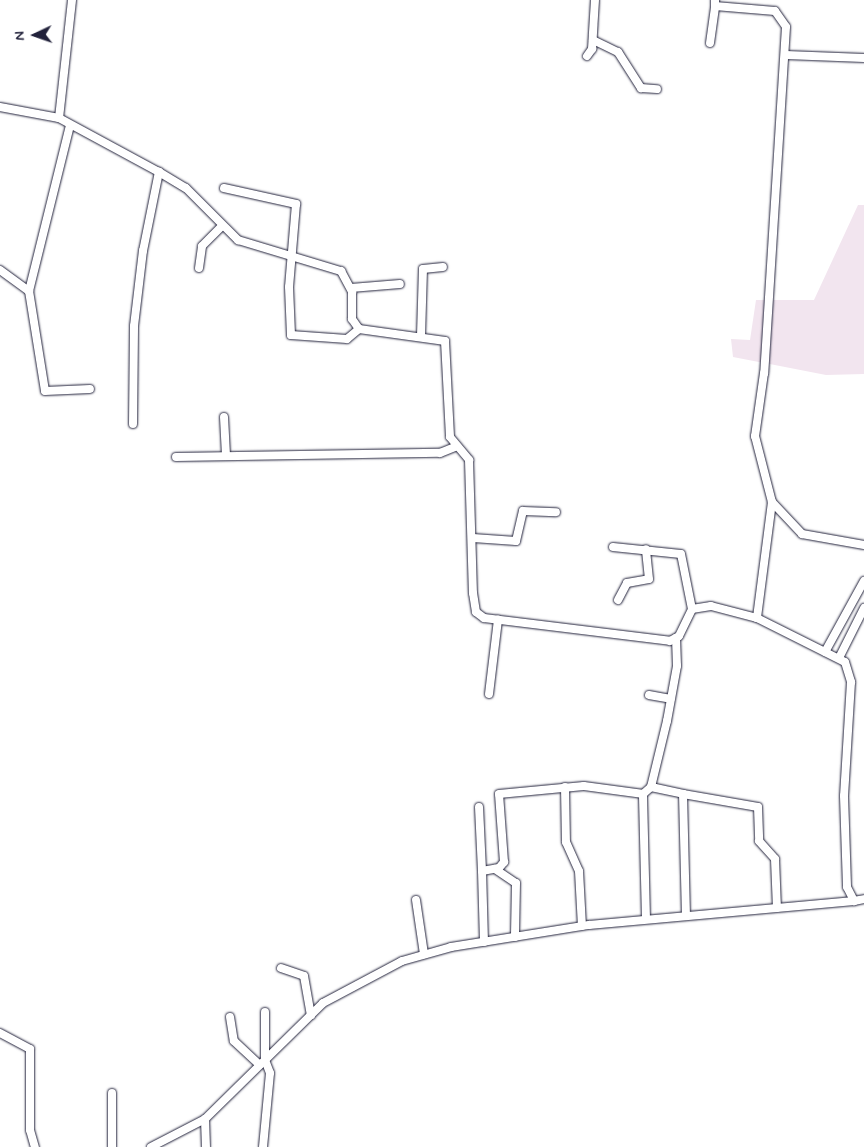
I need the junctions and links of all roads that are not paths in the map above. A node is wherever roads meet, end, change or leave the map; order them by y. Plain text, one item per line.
1 (72, 0) edge
2 (595, 0) edge
3 (715, 3) edge
4 (593, 40) junction
5 (710, 44) dead end
6 (786, 55) junction
7 (587, 56) dead end
8 (864, 58) edge
9 (657, 88) dead end
10 (0, 107) edge
11 (59, 118) junction
12 (70, 125) junction
13 (159, 172) junction
14 (224, 188) dead end
15 (221, 227) junction
16 (294, 256) junction
17 (443, 267) dead end
18 (198, 268) dead end
19 (0, 270) edge
20 (400, 284) dead end
21 (351, 288) junction
22 (29, 291) junction
23 (359, 329) junction
24 (421, 336) junction
25 (90, 389) dead end
26 (224, 417) dead end
27 (133, 424) dead end
28 (456, 447) junction
29 (226, 455) junction
30 (176, 457) dead end
31 (772, 502) junction
32 (556, 512) dead end
33 (473, 538) junction
34 (864, 545) edge
35 (613, 547) dead end
36 (646, 549) junction
37 (864, 581) edge
38 (618, 600) dead end
39 (864, 608) edge
40 (692, 609) junction
41 (757, 618) junction
42 (498, 620) junction
43 (676, 638) junction
44 (825, 652) junction
45 (839, 658) junction
46 (490, 694) dead end
47 (648, 695) dead end
48 (671, 699) junction
49 (566, 787) junction
50 (651, 787) junction
51 (643, 794) junction
52 (684, 794) junction
53 (479, 807) dead end
54 (495, 869) junction
55 (482, 871) junction
56 (864, 899) edge
57 (416, 900) dead end
58 (854, 901) junction
59 (777, 908) junction
60 (686, 915) junction
61 (646, 919) junction
62 (582, 926) junction
63 (515, 937) junction
64 (484, 942) junction
65 (424, 954) junction
66 (281, 968) dead end
67 (265, 1012) dead end
68 (311, 1015) junction
69 (230, 1017) dead end
70 (0, 1034) edge
71 (263, 1062) junction
72 (112, 1093) dead end
73 (205, 1119) junction
74 (34, 1147) edge
75 (112, 1147) edge
76 (151, 1147) edge
77 (206, 1147) edge
78 (263, 1147) edge

1 - 11 street
2 - 4 street
3 - 5 street
3 - 6 street
4 - 7 street
4 - 9 street
6 - 8 street
6 - 31 street
10 - 11 street
11 - 12 street
12 - 13 street
12 - 22 street
13 - 15 street
13 - 27 street
14 - 16 street
15 - 16 street
15 - 18 street
16 - 21 street
16 - 23 street
17 - 24 street
19 - 22 street
20 - 21 street
21 - 23 street
22 - 25 street
23 - 24 street
24 - 28 street
26 - 29 street
28 - 29 street
28 - 33 street
29 - 30 street
31 - 34 street
31 - 41 street
32 - 33 street
33 - 42 street
35 - 36 street
36 - 38 street
36 - 40 street
37 - 44 street
39 - 45 street
40 - 41 street
40 - 43 street
41 - 44 street
42 - 43 street
42 - 46 street
43 - 48 street
44 - 45 street
45 - 58 street
47 - 48 street
48 - 50 street
49 - 51 street
49 - 54 street
49 - 62 street
50 - 51 street
50 - 52 street
51 - 61 street
52 - 59 street
52 - 60 street
53 - 55 street
54 - 55 street
54 - 63 street
55 - 64 street
56 - 58 street
57 - 65 street
58 - 59 street
59 - 60 street
60 - 61 street
61 - 62 street
62 - 63 street
63 - 64 street
64 - 65 street
65 - 68 street
66 - 68 street
67 - 71 street
68 - 71 street
69 - 71 street
70 - 74 street
71 - 73 street
71 - 78 street
72 - 75 street
73 - 76 street
73 - 77 street

